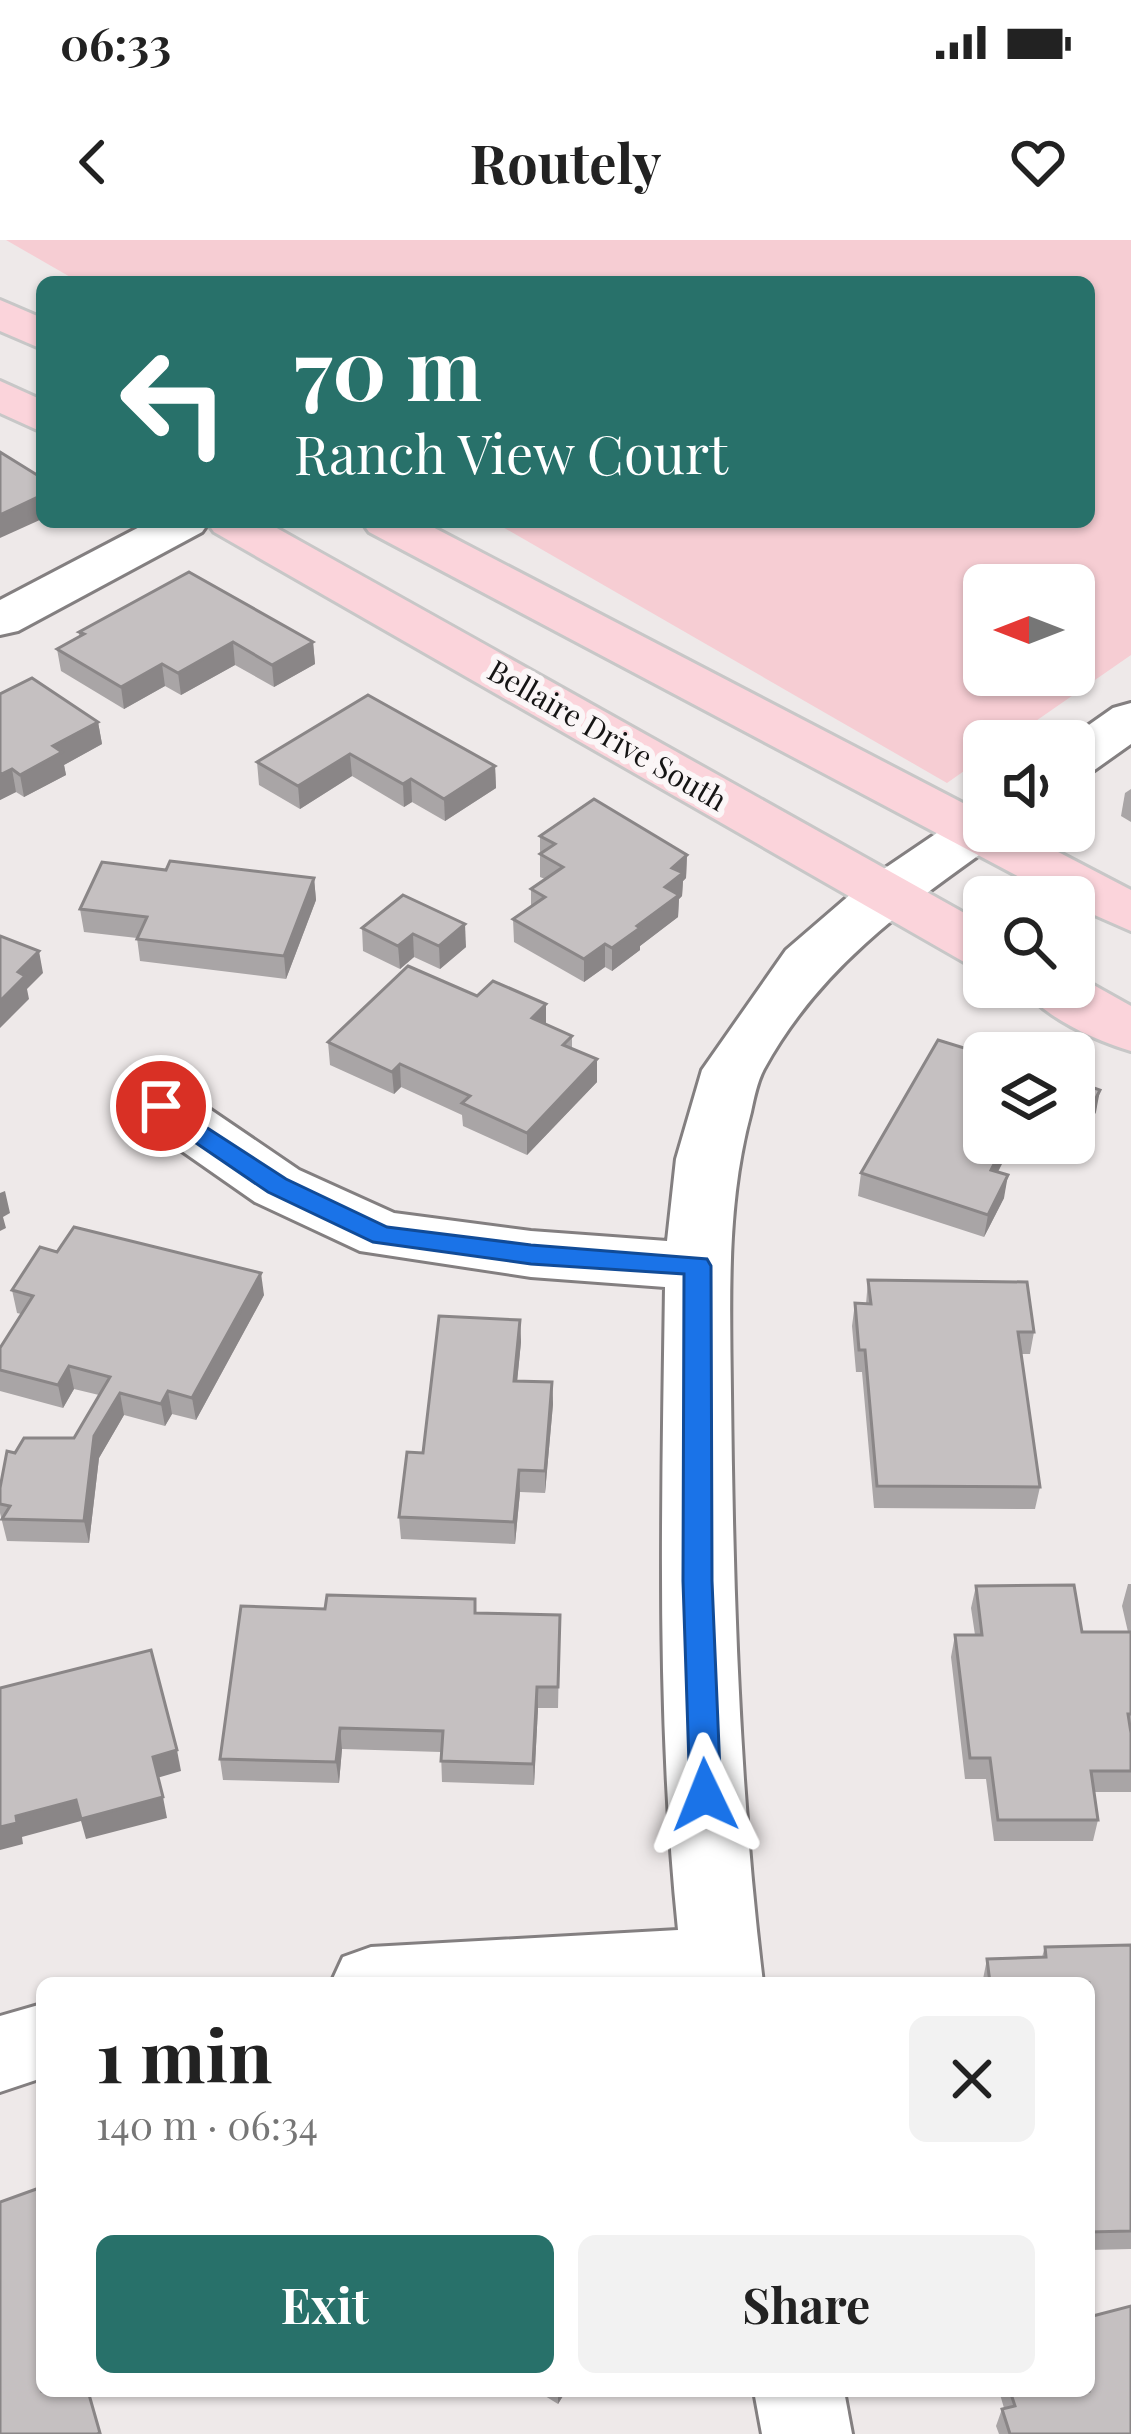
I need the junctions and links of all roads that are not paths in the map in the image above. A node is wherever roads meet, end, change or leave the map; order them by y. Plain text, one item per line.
1 (0, 313) edge
2 (36, 333) edge
3 (0, 395) edge
4 (36, 415) edge
5 (174, 528) edge
6 (242, 528) edge
7 (398, 528) edge
8 (0, 620) edge
9 (1131, 719) edge
10 (1095, 745) edge
11 (963, 820) edge
12 (963, 841) edge
13 (1021, 852) edge
14 (886, 894) junction
15 (1131, 913) edge
16 (963, 937) edge
17 (1090, 1008) edge
18 (1131, 1031) edge
19 (161, 1106) dead end
20 (697, 1266) junction
21 (721, 1974) edge
22 (604, 1977) edge
23 (36, 2043) edge
24 (0, 2054) edge
25 (800, 2397) edge
26 (807, 2434) edge

1 - 2 main road
3 - 4 main road
5 - 8 street
6 - 14 main road, Bellaire Drive South
7 - 11 main road
9 - 10 street
12 - 14 street
13 - 15 main road
14 - 16 main road, Bellaire Drive South
14 - 20 street
17 - 18 main road
19 - 20 street
20 - 21 street
21 - 22 street
23 - 24 street
25 - 26 street

